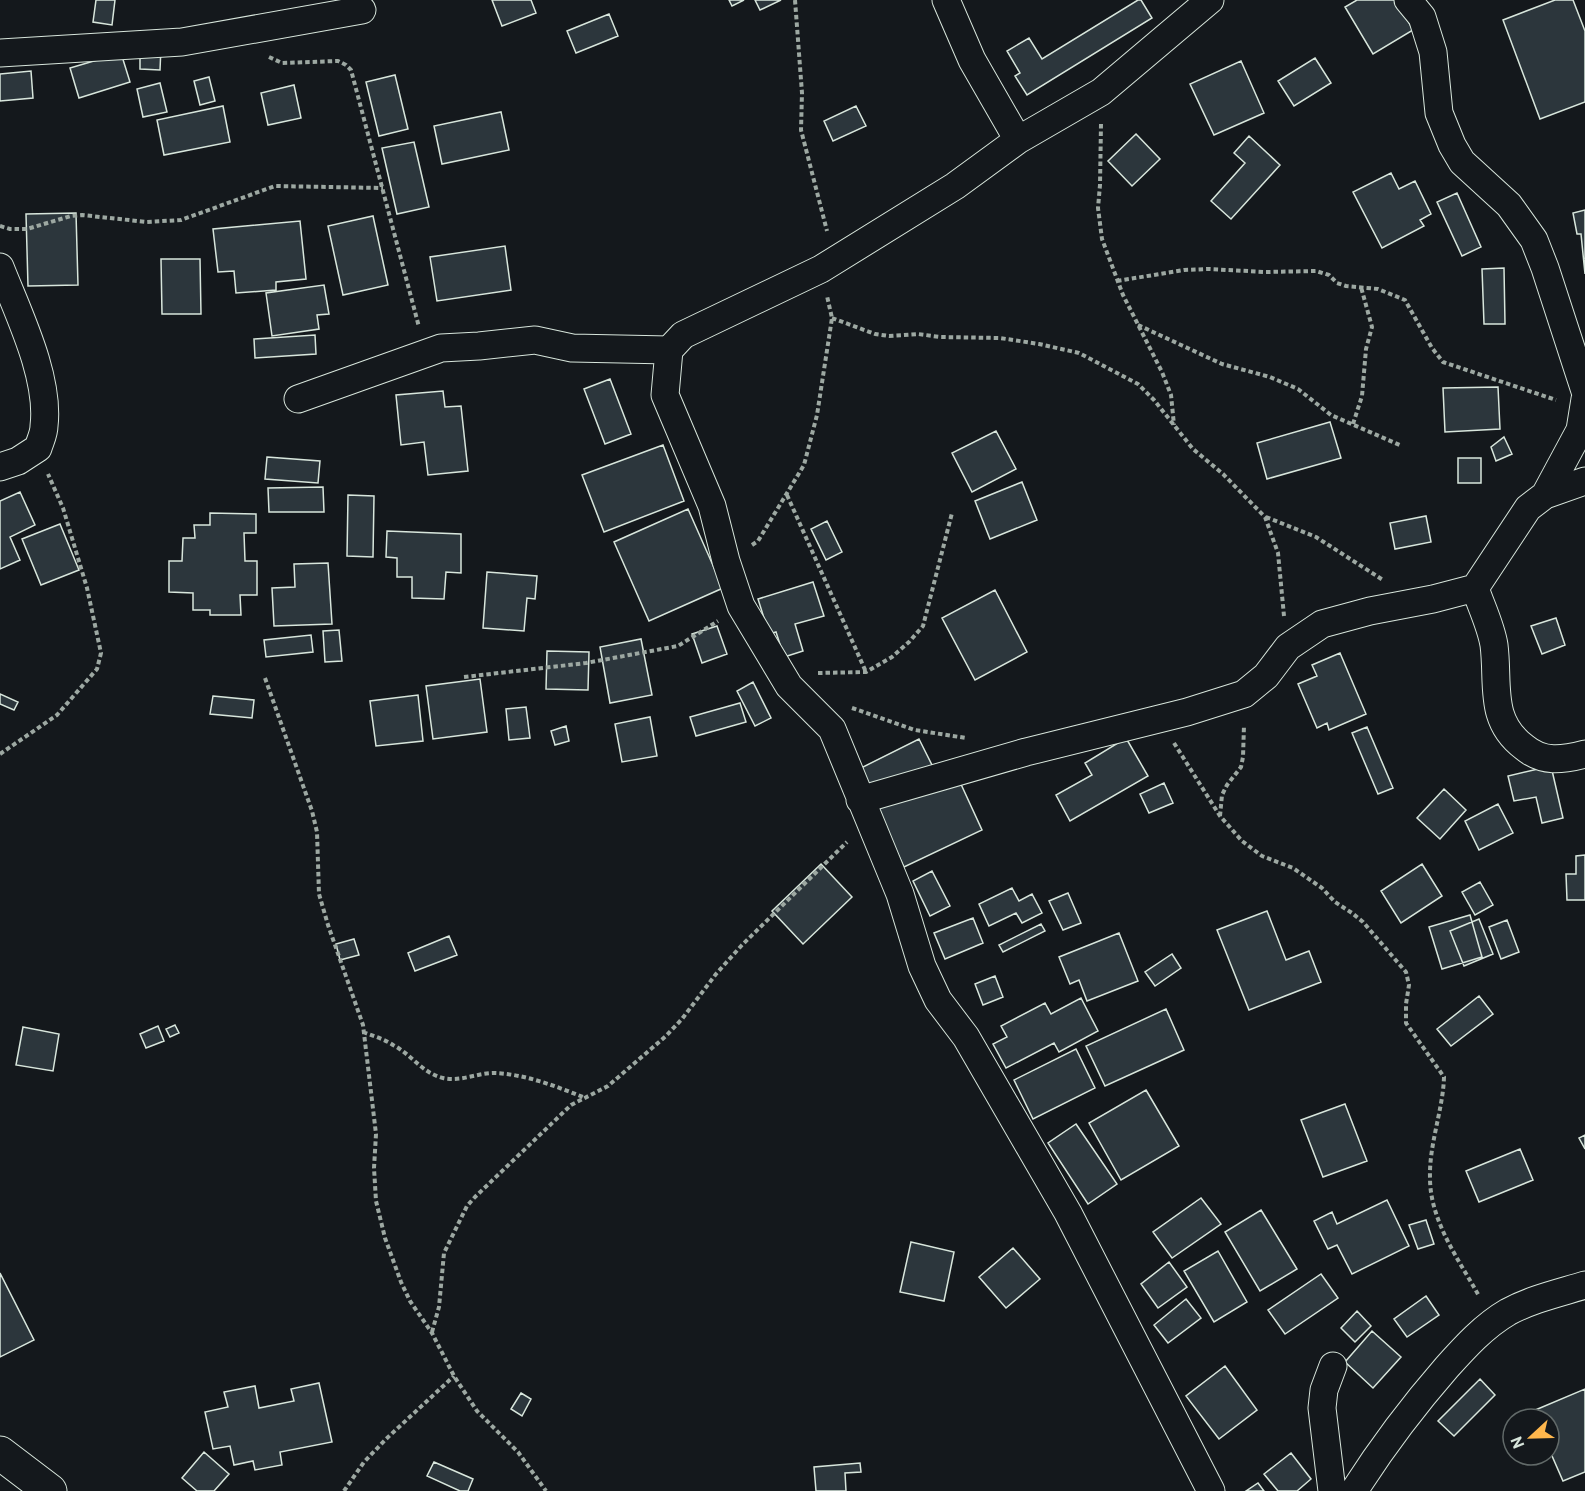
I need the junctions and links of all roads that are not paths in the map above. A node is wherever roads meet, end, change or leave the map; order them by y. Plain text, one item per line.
1 (946, 0) edge
2 (1210, 0) edge
3 (1408, 0) edge
4 (363, 10) dead end
5 (0, 53) edge
6 (1018, 140) junction
7 (0, 267) edge
8 (669, 350) junction
9 (1585, 391) edge
10 (298, 399) dead end
11 (1585, 399) edge
12 (1585, 409) edge
13 (0, 467) edge
14 (1585, 481) edge
15 (1545, 495) junction
16 (1475, 588) junction
17 (1585, 754) edge
18 (865, 811) junction
19 (1585, 1285) edge
20 (1333, 1366) dead end
21 (0, 1454) edge
22 (50, 1491) edge
23 (1211, 1491) edge
24 (1332, 1491) edge
25 (1354, 1491) edge

1 - 6 street
2 - 6 street
3 - 9 street
4 - 5 street
6 - 8 street
7 - 13 street
8 - 10 street
8 - 18 street
11 - 12 street
12 - 15 street
14 - 15 street
15 - 16 street
16 - 17 street
16 - 18 street
18 - 23 street
19 - 25 street
20 - 24 street
21 - 22 street

